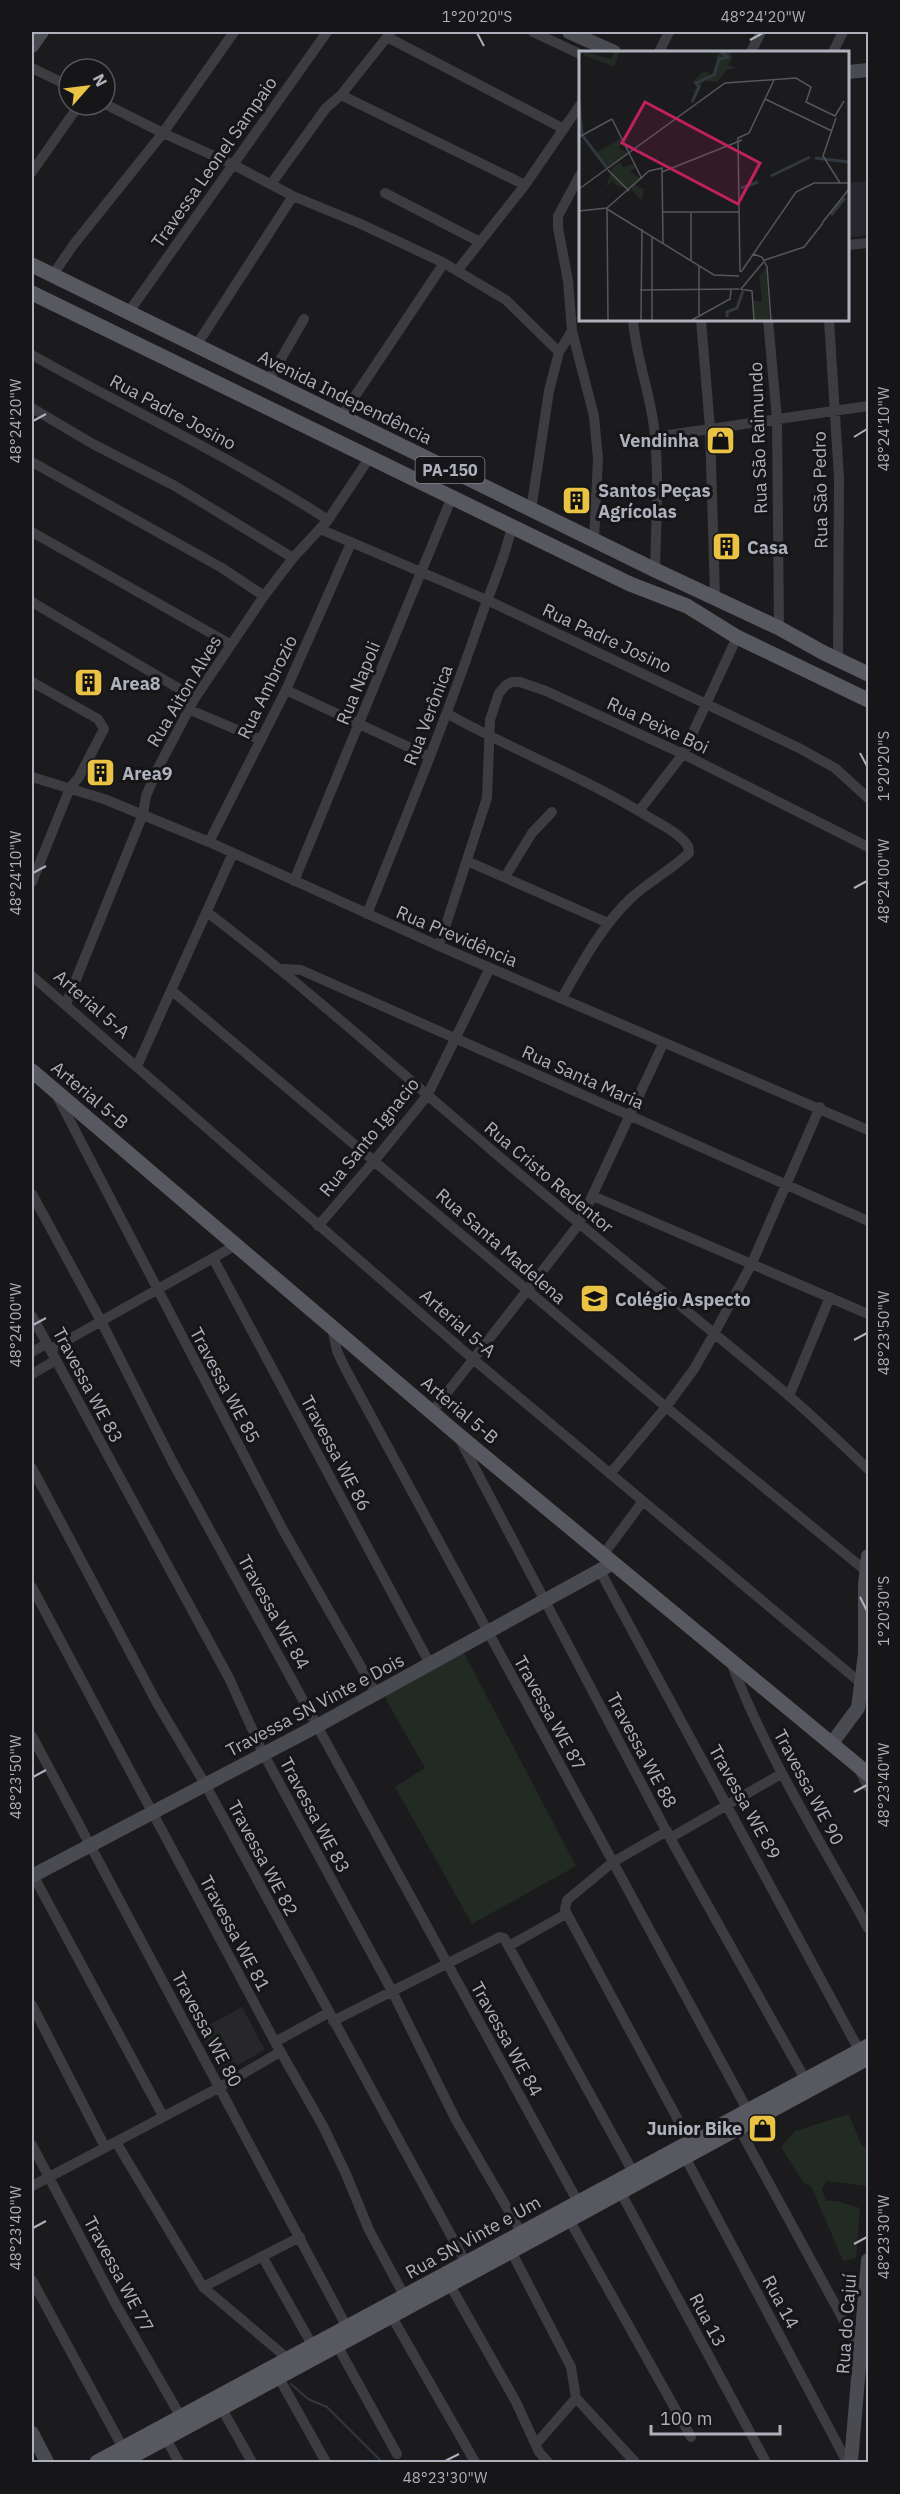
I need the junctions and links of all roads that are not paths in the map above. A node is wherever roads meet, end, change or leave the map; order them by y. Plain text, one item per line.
1 (42, 32) edge
2 (234, 32) edge
3 (327, 32) edge
4 (533, 32) edge
5 (669, 32) edge
6 (761, 32) edge
7 (843, 32) edge
8 (575, 33) edge
9 (389, 34) edge
10 (32, 46) edge
11 (612, 51) edge
12 (660, 51) edge
13 (752, 51) edge
14 (833, 51) edge
15 (579, 54) edge
16 (32, 68) edge
17 (868, 70) edge
18 (849, 72) edge
19 (57, 80) edge
20 (341, 95) junction
21 (579, 106) edge
22 (117, 110) edge
23 (71, 117) edge
24 (564, 129) junction
25 (163, 133) junction
26 (232, 164) junction
27 (32, 172) edge
28 (579, 177) edge
29 (271, 184) junction
30 (525, 185) junction
31 (385, 193) dead end
32 (293, 196) junction
33 (480, 242) junction
34 (868, 243) edge
35 (849, 245) edge
36 (444, 263) junction
37 (32, 266) edge
38 (457, 271) junction
39 (52, 276) junction
40 (579, 279) edge
41 (568, 281) junction
42 (81, 290) junction
43 (32, 293) edge
44 (68, 310) junction
45 (128, 313) junction
46 (304, 319) dead end
47 (633, 321) edge
48 (701, 321) edge
49 (768, 321) edge
50 (829, 321) edge
51 (572, 331) junction
52 (196, 346) junction
53 (559, 352) junction
54 (32, 355) edge
55 (268, 381) junction
56 (868, 406) edge
57 (32, 408) edge
58 (835, 411) junction
59 (341, 417) junction
60 (777, 421) junction
61 (710, 428) junction
62 (656, 437) junction
63 (370, 457) junction
64 (32, 462) edge
65 (452, 497) junction
66 (531, 510) junction
67 (324, 524) junction
68 (512, 526) junction
69 (32, 532) edge
70 (594, 540) junction
71 (351, 543) junction
72 (293, 558) junction
73 (655, 570) junction
74 (421, 572) junction
75 (264, 596) junction
76 (715, 597) junction
77 (487, 600) junction
78 (32, 602) edge
79 (779, 628) junction
80 (737, 637) junction
81 (230, 644) junction
82 (838, 660) junction
83 (868, 674) edge
84 (32, 682) edge
85 (32, 687) edge
86 (45, 689) junction
87 (286, 690) junction
88 (195, 698) junction
89 (868, 700) edge
90 (707, 704) junction
91 (188, 709) junction
92 (448, 714) junction
93 (359, 724) junction
94 (490, 738) junction
95 (261, 740) junction
96 (683, 754) junction
97 (430, 757) junction
98 (32, 777) edge
99 (70, 788) junction
100 (868, 798) edge
101 (639, 811) junction
102 (552, 812) dead end
103 (143, 814) junction
104 (209, 842) junction
105 (868, 847) edge
106 (233, 853) junction
107 (467, 861) junction
108 (505, 877) junction
109 (294, 880) junction
110 (32, 882) edge
111 (207, 912) junction
112 (367, 914) junction
113 (608, 923) junction
114 (439, 946) junction
115 (490, 968) junction
116 (283, 969) junction
117 (32, 976) edge
118 (171, 990) junction
119 (562, 998) junction
120 (66, 1004) junction
121 (457, 1040) junction
122 (663, 1044) junction
123 (137, 1066) junction
124 (32, 1071) edge
125 (54, 1089) junction
126 (427, 1096) junction
127 (820, 1107) junction
128 (630, 1115) junction
129 (868, 1130) edge
130 (375, 1160) junction
131 (785, 1184) junction
132 (32, 1194) edge
133 (593, 1196) junction
134 (868, 1221) edge
135 (579, 1224) junction
136 (318, 1226) junction
137 (236, 1245) junction
138 (213, 1258) junction
139 (752, 1263) junction
140 (156, 1290) junction
141 (528, 1291) junction
142 (830, 1297) junction
143 (868, 1314) edge
144 (32, 1316) edge
145 (101, 1322) junction
146 (332, 1327) junction
147 (714, 1335) junction
148 (48, 1347) junction
149 (32, 1352) edge
150 (472, 1359) junction
151 (56, 1360) junction
152 (32, 1374) edge
153 (789, 1396) junction
154 (666, 1407) junction
155 (432, 1412) junction
156 (456, 1433) junction
157 (32, 1468) edge
158 (868, 1469) edge
159 (610, 1474) junction
160 (643, 1501) junction
161 (868, 1556) edge
162 (606, 1563) junction
163 (867, 1571) junction
164 (32, 1587) edge
165 (543, 1601) junction
166 (486, 1632) junction
167 (729, 1657) junction
168 (430, 1664) junction
169 (865, 1687) edge
170 (376, 1693) junction
171 (317, 1726) junction
172 (32, 1736) edge
173 (832, 1743) junction
174 (263, 1753) junction
175 (855, 1763) junction
176 (781, 1774) junction
177 (868, 1774) edge
178 (205, 1784) junction
179 (868, 1787) edge
180 (728, 1804) junction
181 (152, 1812) junction
182 (668, 1834) junction
183 (88, 1845) junction
184 (613, 1862) junction
185 (32, 1875) edge
186 (566, 1914) junction
187 (868, 1928) edge
188 (509, 1946) junction
189 (446, 1964) junction
190 (392, 1991) junction
191 (32, 2005) edge
192 (331, 2017) junction
193 (278, 2047) junction
194 (866, 2055) edge
195 (806, 2079) junction
196 (220, 2087) junction
197 (748, 2111) junction
198 (163, 2116) junction
199 (739, 2128) junction
200 (716, 2134) junction
201 (116, 2142) junction
202 (690, 2142) junction
203 (32, 2145) edge
204 (105, 2147) junction
205 (685, 2157) junction
206 (633, 2172) junction
207 (48, 2176) junction
208 (32, 2186) edge
209 (613, 2193) junction
210 (578, 2202) junction
211 (570, 2221) junction
212 (520, 2232) junction
213 (300, 2237) junction
214 (511, 2251) junction
215 (262, 2256) junction
216 (868, 2260) edge
217 (466, 2263) junction
218 (32, 2280) edge
219 (450, 2285) junction
220 (202, 2286) junction
221 (405, 2297) junction
222 (866, 2312) edge
223 (383, 2317) junction
224 (350, 2332) junction
225 (338, 2347) junction
226 (316, 2351) junction
227 (862, 2355) junction
228 (287, 2358) junction
229 (279, 2378) junction
230 (576, 2398) junction
231 (222, 2409) junction
232 (181, 2417) junction
233 (32, 2433) edge
234 (691, 2437) dead end
235 (166, 2439) junction
236 (536, 2444) junction
237 (397, 2454) dead end
238 (123, 2455) edge
239 (47, 2463) edge
240 (97, 2463) edge
241 (179, 2463) edge
242 (252, 2463) edge
243 (326, 2463) edge
244 (475, 2463) edge
245 (548, 2463) edge
246 (635, 2463) edge
247 (766, 2463) edge
248 (847, 2463) edge
249 (851, 2463) edge

1 - 10 street
2 - 25 street
3 - 26 street, Travessa Leonel Sampaio
4 - 15 street
5 - 12 street
6 - 13 street
7 - 14 street
8 - 11 street
9 - 20 street
9 - 24 street
16 - 19 street
17 - 18 street
20 - 29 street
20 - 30 street
21 - 24 street
22 - 25 street
23 - 27 street
24 - 30 street
25 - 26 street
25 - 39 street
26 - 29 street
26 - 45 street, Travessa Leonel Sampaio
28 - 41 street
29 - 32 street
30 - 33 street
31 - 33 street
32 - 36 street
32 - 52 street
33 - 38 street
34 - 35 street
36 - 38 street
36 - 59 street
37 - 39 main road, Avenida Independência / PA-150
38 - 53 street
39 - 42 main road, Avenida Independência / PA-150
40 - 41 street
41 - 51 street
42 - 44 main road
42 - 45 main road, Avenida Independência / PA-150
43 - 44 main road, PA-150
44 - 63 main road, PA-150
45 - 52 main road, Avenida Independência / PA-150
46 - 55 street
47 - 62 street
48 - 61 street
49 - 60 street, Rua São Raimundo
50 - 58 street, Rua São Pedro
51 - 53 street
51 - 70 street
52 - 55 main road, Avenida Independência / PA-150
53 - 66 street
54 - 67 street, Rua Padre Josino
55 - 59 main road, Avenida Independência / PA-150
56 - 58 street
57 - 72 street
58 - 60 street
58 - 82 street, Rua São Pedro
59 - 66 main road, Avenida Independência / PA-150
60 - 61 street
60 - 79 street, Rua São Raimundo
61 - 62 street
61 - 76 street
62 - 73 street
63 - 65 main road, PA-150
63 - 67 street, Rua Aiton Alves
64 - 75 street
65 - 68 main road, PA-150
65 - 74 street, Rua Napoli
66 - 70 main road, Avenida Independência / PA-150
67 - 71 street, Rua Padre Josino
67 - 72 street, Rua Aiton Alves
68 - 77 street, Rua Verônica
68 - 80 main road, PA-150
69 - 81 street
70 - 73 main road, Avenida Independência / PA-150
71 - 74 street, Rua Padre Josino
71 - 87 street, Rua Ambrozio
72 - 75 street, Rua Aiton Alves
73 - 76 main road, Avenida Independência / PA-150
74 - 77 street, Rua Padre Josino
74 - 93 street, Rua Napoli
75 - 81 street, Rua Aiton Alves
76 - 79 main road, Avenida Independência / PA-150
77 - 90 street, Rua Padre Josino
77 - 92 street, Rua Verônica
78 - 88 street
79 - 82 main road, Avenida Independência / PA-150
80 - 89 main road, PA-150
80 - 90 street
81 - 88 street, Rua Aiton Alves
82 - 83 main road, Avenida Independência / PA-150
84 - 86 street
85 - 86 street
86 - 99 street
87 - 93 street
87 - 95 street, Rua Ambrozio
88 - 91 street, Rua Aiton Alves
90 - 96 street
90 - 100 street, Rua Padre Josino
91 - 95 street
91 - 103 street, Rua Aiton Alves
92 - 94 street
92 - 97 street, Rua Verônica
93 - 97 street
93 - 109 street, Rua Napoli
94 - 96 street, Rua Peixe Boi
94 - 101 street
94 - 107 street
95 - 104 street, Rua Ambrozio
96 - 101 street
96 - 105 street, Rua Peixe Boi
97 - 112 street, Rua Verônica
98 - 99 street, Rua Previdência
99 - 103 street, Rua Previdência
99 - 110 street
101 - 113 street
102 - 108 street
103 - 104 street, Rua Previdência
103 - 120 street, Rua Aiton Alves
104 - 106 street, Rua Previdência
106 - 109 street, Rua Previdência
106 - 111 street
107 - 108 street
107 - 114 street
108 - 113 street
109 - 112 street, Rua Previdência
111 - 116 street, Rua Cristo Redentor
111 - 118 street
112 - 114 street, Rua Previdência
113 - 119 street
114 - 115 street, Rua Previdência
115 - 119 street, Rua Previdência
115 - 121 street, Rua Santo Ignacio
116 - 121 street, Rua Santa Maria
116 - 126 street, Rua Cristo Redentor
117 - 120 street, Arterial 5-A
118 - 123 street
118 - 130 street, Rua Santa Madelena
119 - 122 street, Rua Previdência
120 - 123 street, Arterial 5-A
121 - 126 street, Rua Santo Ignacio
121 - 128 street, Rua Santa Maria
122 - 127 street, Rua Previdência
122 - 128 street
123 - 136 street, Arterial 5-A
124 - 125 main road, Arterial 5-B
125 - 137 main road, Arterial 5-B
125 - 140 street, Travessa WE 85
126 - 130 street, Rua Santo Ignacio
126 - 135 street, Rua Cristo Redentor
127 - 129 street, Rua Previdência
127 - 131 street
128 - 131 street, Rua Santa Maria
128 - 133 street
130 - 136 street, Rua Santo Ignacio
130 - 141 street, Rua Santa Madelena
131 - 134 street, Rua Santa Maria
131 - 139 street
132 - 145 street, Travessa WE 84
133 - 135 street
133 - 139 street
135 - 141 street
135 - 147 street, Rua Cristo Redentor
136 - 150 street, Arterial 5-A
137 - 138 street
137 - 146 main road, Arterial 5-B
138 - 140 street
138 - 168 street, Travessa WE 86
139 - 142 street
139 - 147 street
140 - 145 street
140 - 170 street, Travessa WE 85
141 - 150 street
141 - 154 street, Rua Santa Madelena
142 - 143 street
142 - 153 street
144 - 148 street, Travessa WE 83
145 - 148 street
145 - 171 street, Travessa WE 84
146 - 155 main road, Arterial 5-B
146 - 166 street, Travessa WE 87
147 - 153 street, Rua Cristo Redentor
147 - 154 street
148 - 149 street
148 - 151 street, Travessa WE 83
150 - 155 street
150 - 159 street, Arterial 5-A
151 - 152 street
151 - 174 street, Travessa WE 83
153 - 158 street, Rua Cristo Redentor
154 - 159 street
154 - 163 street, Rua Santa Madelena
155 - 156 main road, Arterial 5-B
156 - 162 main road, Arterial 5-B
156 - 165 street, Travessa WE 88
157 - 178 street, Travessa WE 82
159 - 160 street, Arterial 5-A
160 - 162 street
160 - 169 street, Arterial 5-A
161 - 163 street
162 - 165 street, Travessa SN Vinte e Dois
162 - 167 main road, Arterial 5-B
162 - 180 street, Travessa WE 89
163 - 169 street
164 - 181 street, Travessa WE 81
165 - 166 street, Travessa SN Vinte e Dois
165 - 182 street, Travessa WE 88
166 - 168 street, Travessa SN Vinte e Dois
166 - 184 street, Travessa WE 87
167 - 173 main road, Arterial 5-B
167 - 176 street, Travessa WE 90
168 - 170 street, Travessa SN Vinte e Dois
169 - 173 street
170 - 171 street, Travessa SN Vinte e Dois
171 - 174 street, Travessa SN Vinte e Dois
171 - 189 street, Travessa WE 84
172 - 183 street, Travessa WE 80
173 - 175 main road, Arterial 5-B
174 - 178 street, Travessa SN Vinte e Dois
174 - 190 street, Travessa WE 83
175 - 177 main road, Arterial 5-B
175 - 179 street
176 - 180 street
176 - 187 street, Travessa WE 90
178 - 181 street, Travessa SN Vinte e Dois
178 - 192 street, Travessa WE 82
180 - 182 street
180 - 194 street, Travessa WE 89
181 - 183 street, Travessa SN Vinte e Dois
181 - 193 street, Travessa WE 81
182 - 184 street
182 - 195 street, Travessa WE 88
183 - 185 street, Travessa SN Vinte e Dois
183 - 196 street, Travessa WE 80
184 - 186 street
184 - 197 street, Travessa WE 87
185 - 198 street
186 - 188 street
186 - 202 street
188 - 189 street
188 - 206 street
189 - 190 street
189 - 210 street, Travessa WE 84
190 - 192 street
190 - 212 street, Travessa WE 83
191 - 204 street
192 - 193 street
192 - 217 street, Travessa WE 82
193 - 196 street
193 - 221 street, Travessa WE 81
194 - 195 main road, Rua SN Vinte e Um
194 - 199 main road, Rua SN Vinte e Um
195 - 197 main road, Rua SN Vinte e Um
196 - 198 street
196 - 213 street, Travessa WE 80
197 - 200 main road, Rua SN Vinte e Um
198 - 201 street
199 - 200 main road, Rua SN Vinte e Um
199 - 227 street
200 - 202 main road, Rua SN Vinte e Um
200 - 205 main road, Rua SN Vinte e Um
201 - 204 street
201 - 220 street
202 - 206 main road, Rua SN Vinte e Um
203 - 207 street, Travessa WE 77
204 - 207 street
205 - 209 main road, Rua SN Vinte e Um
205 - 248 street, Rua 14
206 - 209 main road, Rua SN Vinte e Um
207 - 208 street
207 - 232 street, Travessa WE 77
209 - 210 main road, Rua SN Vinte e Um
209 - 211 main road, Rua SN Vinte e Um
209 - 247 street, Rua 13
210 - 212 main road, Rua SN Vinte e Um
211 - 214 main road, Rua SN Vinte e Um
211 - 234 street
212 - 217 main road, Rua SN Vinte e Um
213 - 215 street
213 - 224 street, Travessa WE 80
214 - 219 main road, Rua SN Vinte e Um
214 - 230 street
215 - 220 street
215 - 226 street
216 - 222 street, Rua do Cajuí
217 - 221 main road, Rua SN Vinte e Um
218 - 238 street
219 - 223 main road, Rua SN Vinte e Um
219 - 236 street
220 - 228 street
221 - 223 main road, Rua SN Vinte e Um
222 - 227 street, Rua do Cajuí
223 - 224 main road, Rua SN Vinte e Um
223 - 244 street
224 - 225 main road, Rua SN Vinte e Um
224 - 226 main road, Rua SN Vinte e Um
225 - 226 main road, Rua SN Vinte e Um
225 - 237 street
226 - 228 main road, Rua SN Vinte e Um
226 - 229 main road, Rua SN Vinte e Um
227 - 249 street, Rua do Cajuí
228 - 232 main road, Rua SN Vinte e Um
229 - 231 main road, Rua SN Vinte e Um
229 - 243 street
230 - 236 street
230 - 246 street
231 - 235 main road, Rua SN Vinte e Um
231 - 242 street
232 - 238 main road, Rua SN Vinte e Um
233 - 239 street
235 - 238 main road, Rua SN Vinte e Um
235 - 241 street
236 - 245 street
238 - 240 main road, Rua SN Vinte e Um

